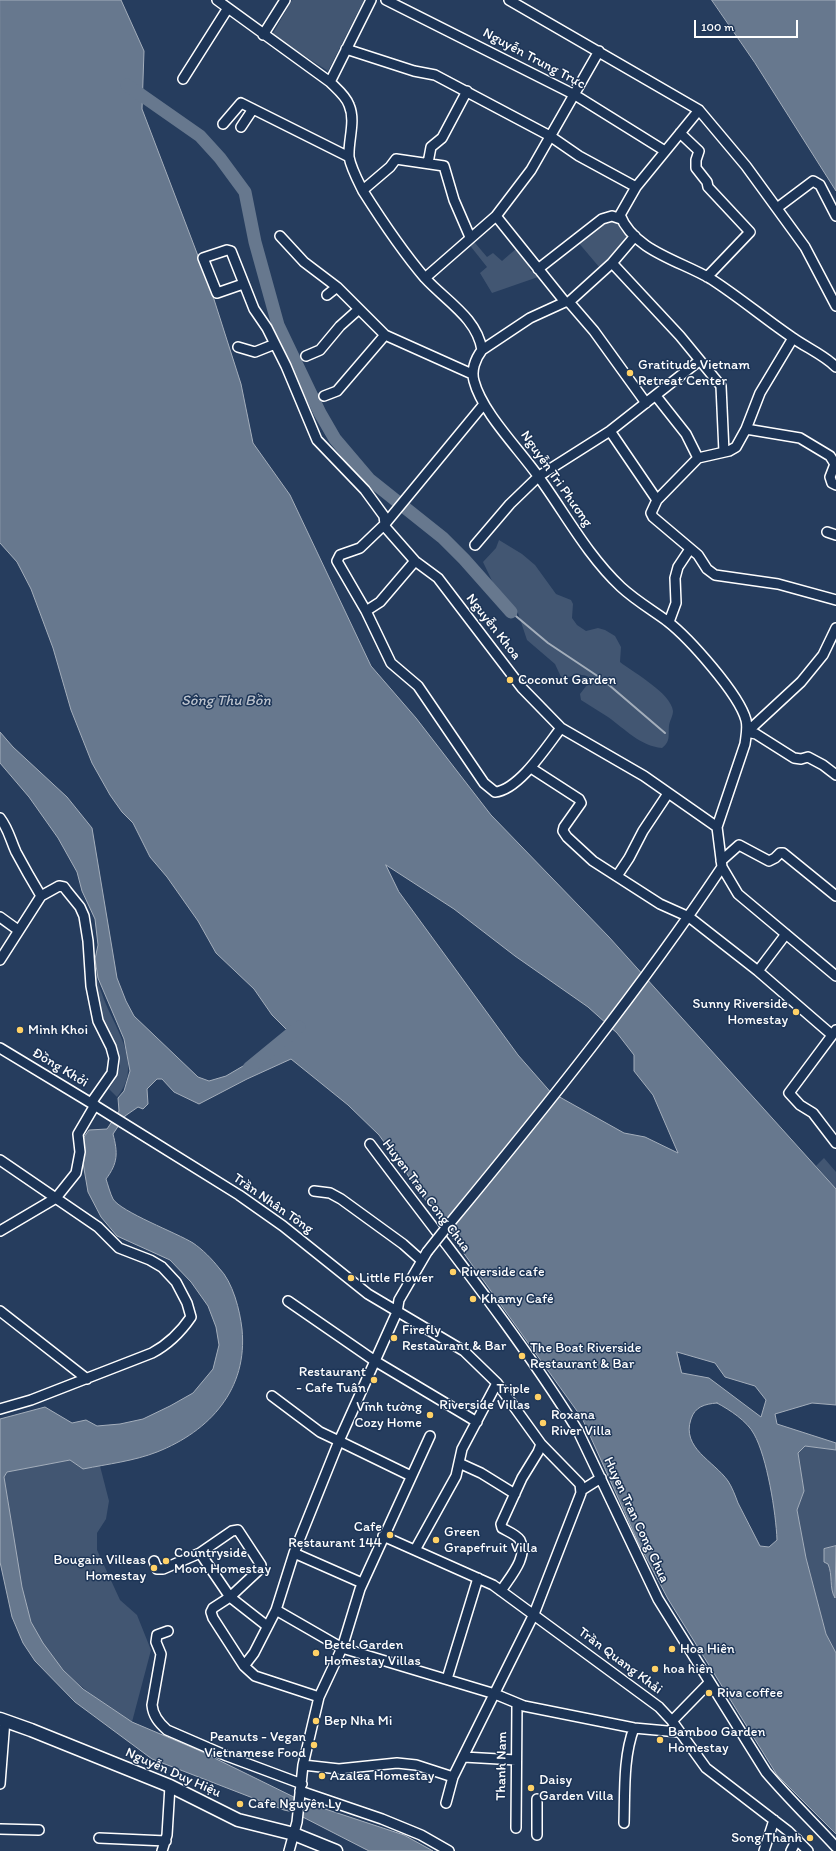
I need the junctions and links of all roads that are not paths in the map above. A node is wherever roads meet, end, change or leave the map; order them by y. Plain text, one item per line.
1 (217, 0) edge
2 (285, 0) edge
3 (371, 0) edge
4 (386, 0) edge
5 (509, 0) edge
6 (228, 8) junction
7 (263, 35) junction
8 (346, 49) junction
9 (599, 51) junction
10 (183, 79) dead end
11 (330, 82) junction
12 (467, 91) junction
13 (575, 95) junction
14 (253, 109) junction
15 (699, 110) junction
16 (223, 124) dead end
17 (241, 127) dead end
18 (680, 133) junction
19 (550, 136) junction
20 (665, 150) junction
21 (349, 157) junction
22 (428, 163) junction
23 (636, 187) junction
24 (363, 190) junction
25 (777, 208) junction
26 (496, 216) junction
27 (836, 216) edge
28 (621, 219) junction
29 (280, 236) dead end
30 (635, 236) junction
31 (470, 237) junction
32 (612, 263) junction
33 (538, 269) junction
34 (707, 277) junction
35 (425, 278) junction
36 (244, 284) junction
37 (337, 287) junction
38 (327, 295) dead end
39 (567, 302) junction
40 (836, 306) edge
41 (359, 309) junction
42 (385, 336) junction
43 (793, 338) junction
44 (275, 344) junction
45 (238, 347) dead end
46 (482, 350) junction
47 (306, 356) dead end
48 (699, 361) junction
49 (836, 367) edge
50 (472, 374) junction
51 (324, 396) dead end
52 (656, 396) junction
53 (484, 404) junction
54 (646, 404) junction
55 (746, 429) junction
56 (610, 431) junction
57 (724, 452) junction
58 (698, 458) junction
59 (539, 476) junction
60 (836, 485) edge
61 (657, 500) junction
62 (385, 524) junction
63 (475, 545) dead end
64 (690, 549) junction
65 (415, 561) junction
66 (836, 600) edge
67 (366, 611) junction
68 (669, 622) junction
69 (836, 628) edge
70 (561, 728) junction
71 (747, 732) junction
72 (531, 768) junction
73 (836, 774) edge
74 (667, 794) junction
75 (0, 818) edge
76 (717, 827) junction
77 (722, 864) junction
78 (617, 876) junction
79 (41, 896) junction
80 (836, 896) edge
81 (0, 917) edge
82 (689, 917) junction
83 (18, 930) junction
84 (786, 934) junction
85 (0, 960) edge
86 (758, 971) junction
87 (836, 976) edge
88 (834, 1032) edge
89 (0, 1048) edge
90 (93, 1104) junction
91 (128, 1126) joint
92 (836, 1143) edge
93 (370, 1144) dead end
94 (0, 1160) edge
95 (314, 1191) dead end
96 (56, 1198) junction
97 (0, 1231) edge
98 (424, 1256) junction
99 (288, 1301) dead end
100 (0, 1311) edge
101 (396, 1312) junction
102 (375, 1361) junction
103 (87, 1379) junction
104 (497, 1383) junction
105 (272, 1396) dead end
106 (0, 1409) edge
107 (477, 1422) junction
108 (430, 1436) dead end
109 (339, 1441) junction
110 (540, 1444) junction
111 (459, 1463) junction
112 (411, 1476) junction
113 (601, 1478) junction
114 (582, 1490) junction
115 (515, 1494) junction
116 (383, 1536) junction
117 (415, 1550) junction
118 (200, 1553) junction
119 (294, 1553) junction
120 (154, 1561) dead end
121 (478, 1578) junction
122 (362, 1583) junction
123 (501, 1590) junction
124 (230, 1597) junction
125 (276, 1610) junction
126 (534, 1614) junction
127 (267, 1626) junction
128 (168, 1631) dead end
129 (342, 1648) junction
130 (244, 1666) junction
131 (447, 1679) junction
132 (710, 1684) junction
133 (495, 1694) junction
134 (319, 1697) junction
135 (517, 1704) junction
136 (2, 1719) edge
137 (672, 1721) junction
138 (634, 1728) junction
139 (678, 1732) junction
140 (464, 1757) junction
141 (516, 1760) junction
142 (303, 1765) junction
143 (453, 1777) junction
144 (0, 1784) edge
145 (170, 1786) junction
146 (301, 1789) junction
147 (537, 1799) dead end
148 (446, 1803) dead end
149 (774, 1820) junction
150 (624, 1823) dead end
151 (516, 1828) dead end
152 (0, 1829) edge
153 (39, 1830) dead end
154 (294, 1834) junction
155 (538, 1835) dead end
156 (99, 1838) dead end
157 (797, 1839) junction
158 (166, 1841) junction
159 (836, 1847) edge
160 (162, 1851) edge
161 (289, 1851) edge
162 (336, 1851) edge
163 (449, 1851) edge
164 (764, 1851) edge
165 (791, 1851) edge
166 (808, 1851) edge

1 - 6 street
2 - 7 street
3 - 8 street
4 - 13 street, Nguyễn Trung Trực
5 - 9 street
6 - 7 street
6 - 10 street
7 - 11 street
8 - 11 street
8 - 12 street
9 - 13 street
9 - 15 street
11 - 21 street
12 - 19 street
12 - 22 street
13 - 19 street
13 - 20 street, Nguyễn Trung Trực
14 - 16 street
14 - 17 street
14 - 21 street
15 - 18 street
15 - 25 street
18 - 20 street
18 - 34 street
19 - 23 street
19 - 26 street
20 - 23 street
21 - 24 street
22 - 24 street
22 - 31 street
23 - 28 street
24 - 35 street
25 - 27 street
25 - 40 street
26 - 31 street
26 - 33 street
28 - 30 street
28 - 33 street
29 - 37 street
30 - 32 street
30 - 34 street
31 - 35 street
32 - 39 street
32 - 48 street
33 - 39 street
34 - 43 street
35 - 46 street
36 - 36 street, Nguyễn Khoa
36 - 44 street, Nguyễn Khoa
37 - 38 street
37 - 41 street
39 - 46 street
39 - 54 street
41 - 42 street
41 - 47 street
42 - 50 street
42 - 51 street
43 - 49 street
43 - 55 street
44 - 45 street
44 - 62 street, Nguyễn Khoa
46 - 50 street
48 - 52 street
48 - 57 street
50 - 53 street, Nguyễn Tri Phương
52 - 54 street
52 - 58 street
53 - 59 street, Nguyễn Tri Phương
53 - 62 street
54 - 56 street
55 - 57 street
55 - 60 street
56 - 59 street
56 - 61 street
57 - 58 street
58 - 61 street
59 - 63 street
59 - 68 street, Nguyễn Tri Phương
61 - 64 street
62 - 65 street, Nguyễn Khoa
62 - 67 street
64 - 66 street
64 - 68 street
65 - 67 street
65 - 70 street, Nguyễn Khoa
67 - 72 street
68 - 71 street, Nguyễn Tri Phương
69 - 71 street
70 - 72 street
70 - 74 street, Nguyễn Khoa
71 - 73 street
71 - 76 street, Nguyễn Tri Phương
72 - 78 street
74 - 76 street, Nguyễn Khoa
74 - 78 street
75 - 79 street
76 - 77 street, Nguyễn Tri Phương
77 - 80 street
77 - 82 street
77 - 84 street, Nguyễn Tri Phương
78 - 82 street
79 - 83 street
79 - 90 street
81 - 83 street
82 - 86 street
82 - 98 street, bridge
83 - 85 street
84 - 86 street
84 - 87 street, Nguyễn Tri Phương
86 - 88 street
88 - 92 street
89 - 90 street, Đồng Khởi
90 - 91 street, Đồng Khởi
90 - 96 street
91 - 101 street, Trần Nhân Tông
93 - 113 street, Huyen Tran Cong Chua
94 - 96 street
95 - 98 street
96 - 97 street
96 - 103 street
98 - 101 street
99 - 102 street
100 - 103 street
101 - 102 street
101 - 104 street, Trần Nhân Tông
102 - 107 street
102 - 109 street
103 - 106 street
104 - 107 street
104 - 110 street, Trần Nhân Tông
105 - 109 street
107 - 111 street
108 - 112 street
109 - 112 street
109 - 119 street
110 - 114 street, Trần Nhân Tông
110 - 115 street
111 - 115 street
111 - 117 street
112 - 116 street
113 - 114 street
113 - 132 street, Huyen Tran Cong Chua
114 - 126 street
115 - 123 street
116 - 117 street, Trần Quang Khải
116 - 122 street
117 - 121 street, Trần Quang Khải
118 - 120 street
118 - 124 street
118 - 124 street
119 - 122 street
119 - 125 street
121 - 123 street, Trần Quang Khải
121 - 131 street
122 - 129 street
123 - 126 street, Trần Quang Khải
124 - 127 street
124 - 130 street
125 - 127 street
125 - 129 street
126 - 133 street
126 - 137 street, Trần Quang Khải
127 - 130 street
128 - 146 street
129 - 131 street
129 - 134 street
130 - 134 street
131 - 133 street
132 - 137 street
132 - 159 street, Huyen Tran Cong Chua
133 - 135 street
133 - 140 street
134 - 142 street
135 - 138 street
135 - 141 street, Thanh Nam
136 - 144 street
136 - 145 main road, Nguyễn Duy Hiệu
137 - 139 street, Trần Quang Khải
138 - 139 street
138 - 150 street
139 - 149 street, Trần Quang Khải
140 - 141 street
140 - 143 street
141 - 151 street, Thanh Nam
142 - 143 street
142 - 146 street
143 - 148 street
145 - 154 main road, Nguyễn Duy Hiệu
145 - 158 street
146 - 154 street
146 - 163 street
147 - 155 street
149 - 157 street, Trần Quang Khải
149 - 164 street
152 - 153 street
154 - 161 street
154 - 162 main road, Nguyễn Duy Hiệu
156 - 158 street
157 - 165 street
157 - 166 street, Trần Quang Khải
158 - 160 street

